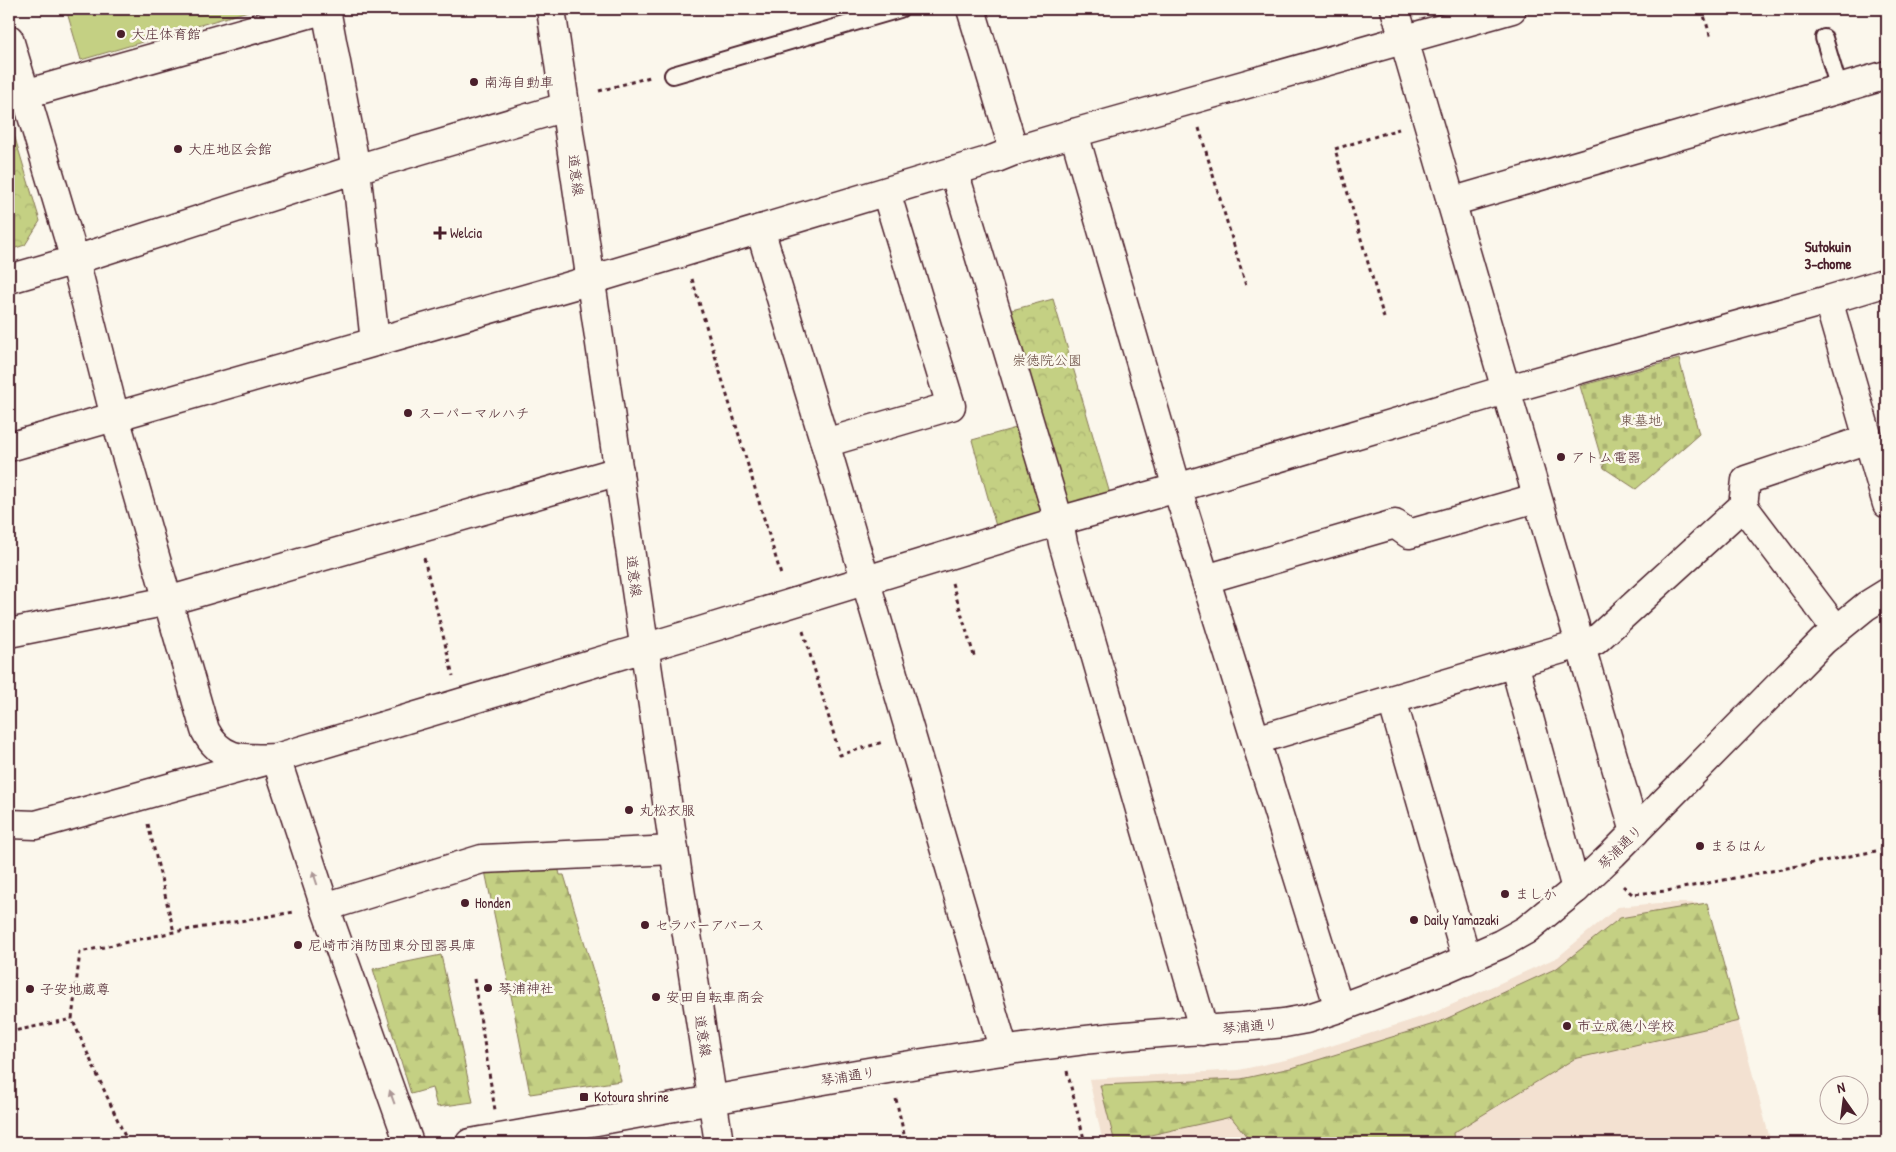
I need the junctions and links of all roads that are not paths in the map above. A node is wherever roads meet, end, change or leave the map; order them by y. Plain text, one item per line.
1 (326, 9) edge
2 (551, 9) edge
3 (900, 9) edge
4 (971, 9) edge
5 (1395, 9) edge
6 (1512, 9) edge
7 (1824, 38) dead end
8 (9, 39) edge
9 (1404, 40) junction
10 (673, 75) road end
11 (1887, 75) edge
12 (1839, 89) junction
13 (25, 94) junction
14 (565, 107) junction
15 (1074, 133) junction
16 (1014, 151) junction
17 (356, 169) junction
18 (954, 171) junction
19 (886, 192) junction
20 (1451, 202) junction
21 (760, 230) junction
22 (76, 260) junction
23 (9, 278) edge
24 (591, 280) junction
25 (1887, 282) edge
26 (1828, 300) junction
27 (375, 342) junction
28 (1505, 390) junction
29 (114, 417) junction
30 (1868, 439) junction
31 (825, 443) junction
32 (9, 448) edge
33 (619, 471) junction
34 (1177, 488) junction
35 (1536, 498) junction
36 (1887, 504) edge
37 (1743, 506) junction
38 (1059, 521) junction
39 (1206, 579) junction
40 (865, 580) junction
41 (1887, 593) edge
42 (168, 601) junction
43 (1836, 629) junction
44 (9, 633) edge
45 (1579, 644) junction
46 (645, 646) junction
47 (1514, 663) junction
48 (1392, 700) junction
49 (1256, 740) junction
50 (276, 758) junction
51 (9, 824) edge
52 (1635, 832) junction
53 (674, 850) junction
54 (1576, 889) junction
55 (324, 907) junction
56 (1466, 960) junction
57 (1340, 1008) junction
58 (1202, 1031) junction
59 (1004, 1051) junction
60 (713, 1100) junction
61 (408, 1143) edge
62 (470, 1143) edge
63 (719, 1143) edge

1 - 13 street
1 - 17 street
2 - 14 street, 道意線
3 - 10 lane
4 - 16 street
5 - 9 street
6 - 9 street
7 - 12 lane
8 - 13 street
9 - 15 street
9 - 20 street
11 - 12 street
12 - 20 street
13 - 22 street
14 - 17 street
14 - 24 street, 道意線
15 - 16 street
15 - 34 street
16 - 18 street
17 - 22 street
17 - 27 street
18 - 19 street
18 - 38 street
19 - 21 street
19 - 31 street
20 - 28 street
21 - 24 street
21 - 31 street
22 - 23 street
22 - 29 street
24 - 27 street
24 - 33 street, 道意線
25 - 26 street
26 - 28 street
26 - 30 street
27 - 29 street
28 - 34 street
28 - 35 street
29 - 32 street
29 - 42 street
30 - 36 street
30 - 37 street
31 - 40 street
33 - 42 street
33 - 46 street, 道意線
34 - 38 street
34 - 39 street
35 - 39 street
35 - 45 street
37 - 43 street
37 - 45 street
38 - 40 street
38 - 58 street
39 - 49 street
40 - 46 street
40 - 59 street
41 - 43 street, 琴浦通り
42 - 44 street
42 - 50 street
43 - 52 street, 琴浦通り
45 - 47 street
45 - 52 street
46 - 50 street
46 - 53 street, 道意線
47 - 48 street
47 - 54 street
48 - 49 street
48 - 56 street
49 - 57 street
50 - 51 street
55 -> 50 street
52 - 54 street, 琴浦通り
53 - 55 street
53 - 60 street, 道意線
54 - 56 street, 琴浦通り
61 -> 55 street
56 - 57 street, 琴浦通り
57 - 58 street, 琴浦通り
58 - 59 street, 琴浦通り
59 - 60 street, 琴浦通り
60 - 62 street, 琴浦通り
60 - 63 street, 道意線

